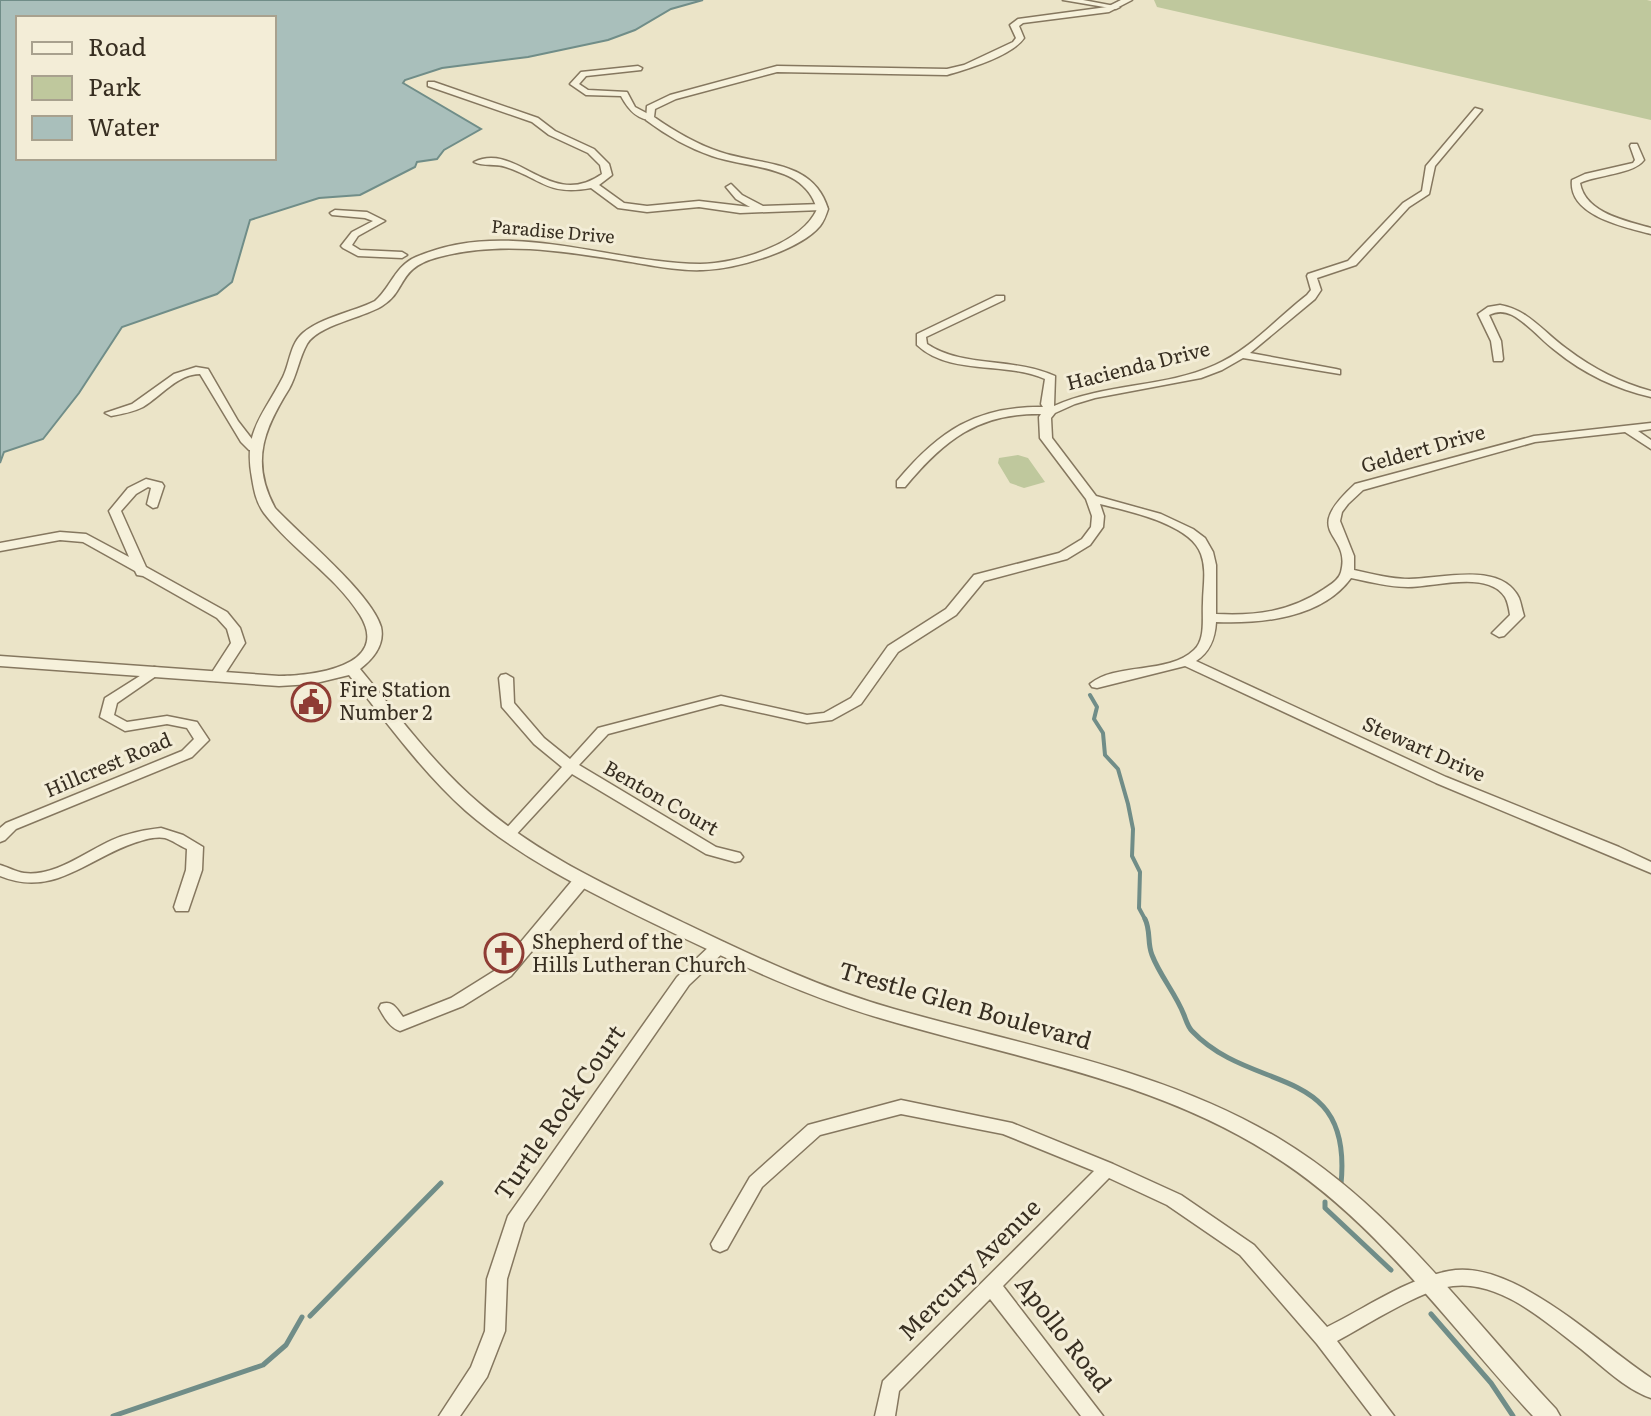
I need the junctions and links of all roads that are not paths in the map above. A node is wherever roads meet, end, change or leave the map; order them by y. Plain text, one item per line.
1 (1067, 0) edge
2 (1128, 0) edge
3 (1116, 7) junction
4 (638, 68) dead end
5 (431, 84) dead end
6 (1478, 110) dead end
7 (649, 118) junction
8 (1634, 146) dead end
9 (479, 162) dead end
10 (593, 185) junction
11 (731, 187) dead end
12 (372, 207) dead end
13 (762, 210) junction
14 (821, 211) junction
15 (1651, 231) edge
16 (402, 255) dead end
17 (1000, 298) dead end
18 (1240, 354) junction
19 (1498, 359) dead end
20 (1336, 372) dead end
21 (1651, 394) edge
22 (1051, 411) junction
23 (111, 413) dead end
24 (1651, 426) edge
25 (1627, 428) junction
26 (1651, 446) edge
27 (253, 448) junction
28 (901, 484) dead end
29 (1092, 499) junction
30 (153, 504) dead end
31 (0, 547) edge
32 (142, 573) junction
33 (1348, 573) junction
34 (1210, 618) junction
35 (1499, 633) dead end
36 (0, 661) edge
37 (1184, 661) junction
38 (351, 668) junction
39 (154, 671) junction
40 (216, 677) junction
41 (506, 678) dead end
42 (1097, 684) dead end
43 (570, 766) junction
44 (508, 835) junction
45 (0, 837) edge
46 (735, 857) dead end
47 (1651, 868) edge
48 (0, 870) edge
49 (582, 880) junction
50 (182, 907) dead end
51 (719, 947) junction
52 (387, 1008) dead end
53 (1107, 1169) junction
54 (720, 1244) dead end
55 (991, 1285) junction
56 (1431, 1285) junction
57 (1324, 1338) junction
58 (1651, 1389) edge
59 (449, 1416) edge
60 (885, 1416) edge
61 (1093, 1416) edge
62 (1384, 1416) edge
63 (1548, 1416) edge

1 - 3 street
2 - 3 street
3 - 7 street
4 - 7 street
5 - 10 street
6 - 18 street, Hacienda Drive
7 - 14 street
8 - 15 street
9 - 10 street
10 - 13 street
11 - 13 street
12 - 16 street
13 - 14 street
14 - 27 street, Paradise Drive
17 - 22 street
18 - 20 street
18 - 22 street, Hacienda Drive
19 - 21 street
22 - 28 street
22 - 29 street, Hacienda Drive
23 - 27 street
24 - 25 street, Geldert Drive
25 - 26 street
25 - 33 street, Geldert Drive
27 - 38 street
29 - 34 street
29 - 43 street
30 - 32 street
31 - 32 street
32 - 40 street
33 - 34 street
33 - 35 street
34 - 37 street
36 - 39 street
37 - 42 street
37 - 47 street, Stewart Drive
38 - 40 street
38 - 44 street, Trestle Glen Boulevard
39 - 40 street
39 - 45 street, Hillcrest Road
41 - 43 street, Benton Court
43 - 44 street
43 - 46 street, Benton Court
44 - 49 street, Trestle Glen Boulevard
48 - 50 street
49 - 51 street, Trestle Glen Boulevard
49 - 52 street
51 - 56 street, Trestle Glen Boulevard
51 - 59 street, Turtle Rock Court
53 - 54 street
53 - 55 street, Mercury Avenue
53 - 57 street
55 - 60 street, Mercury Avenue
55 - 61 street, Apollo Road
56 - 57 street
56 - 58 street
56 - 63 street, Trestle Glen Boulevard
57 - 62 street

